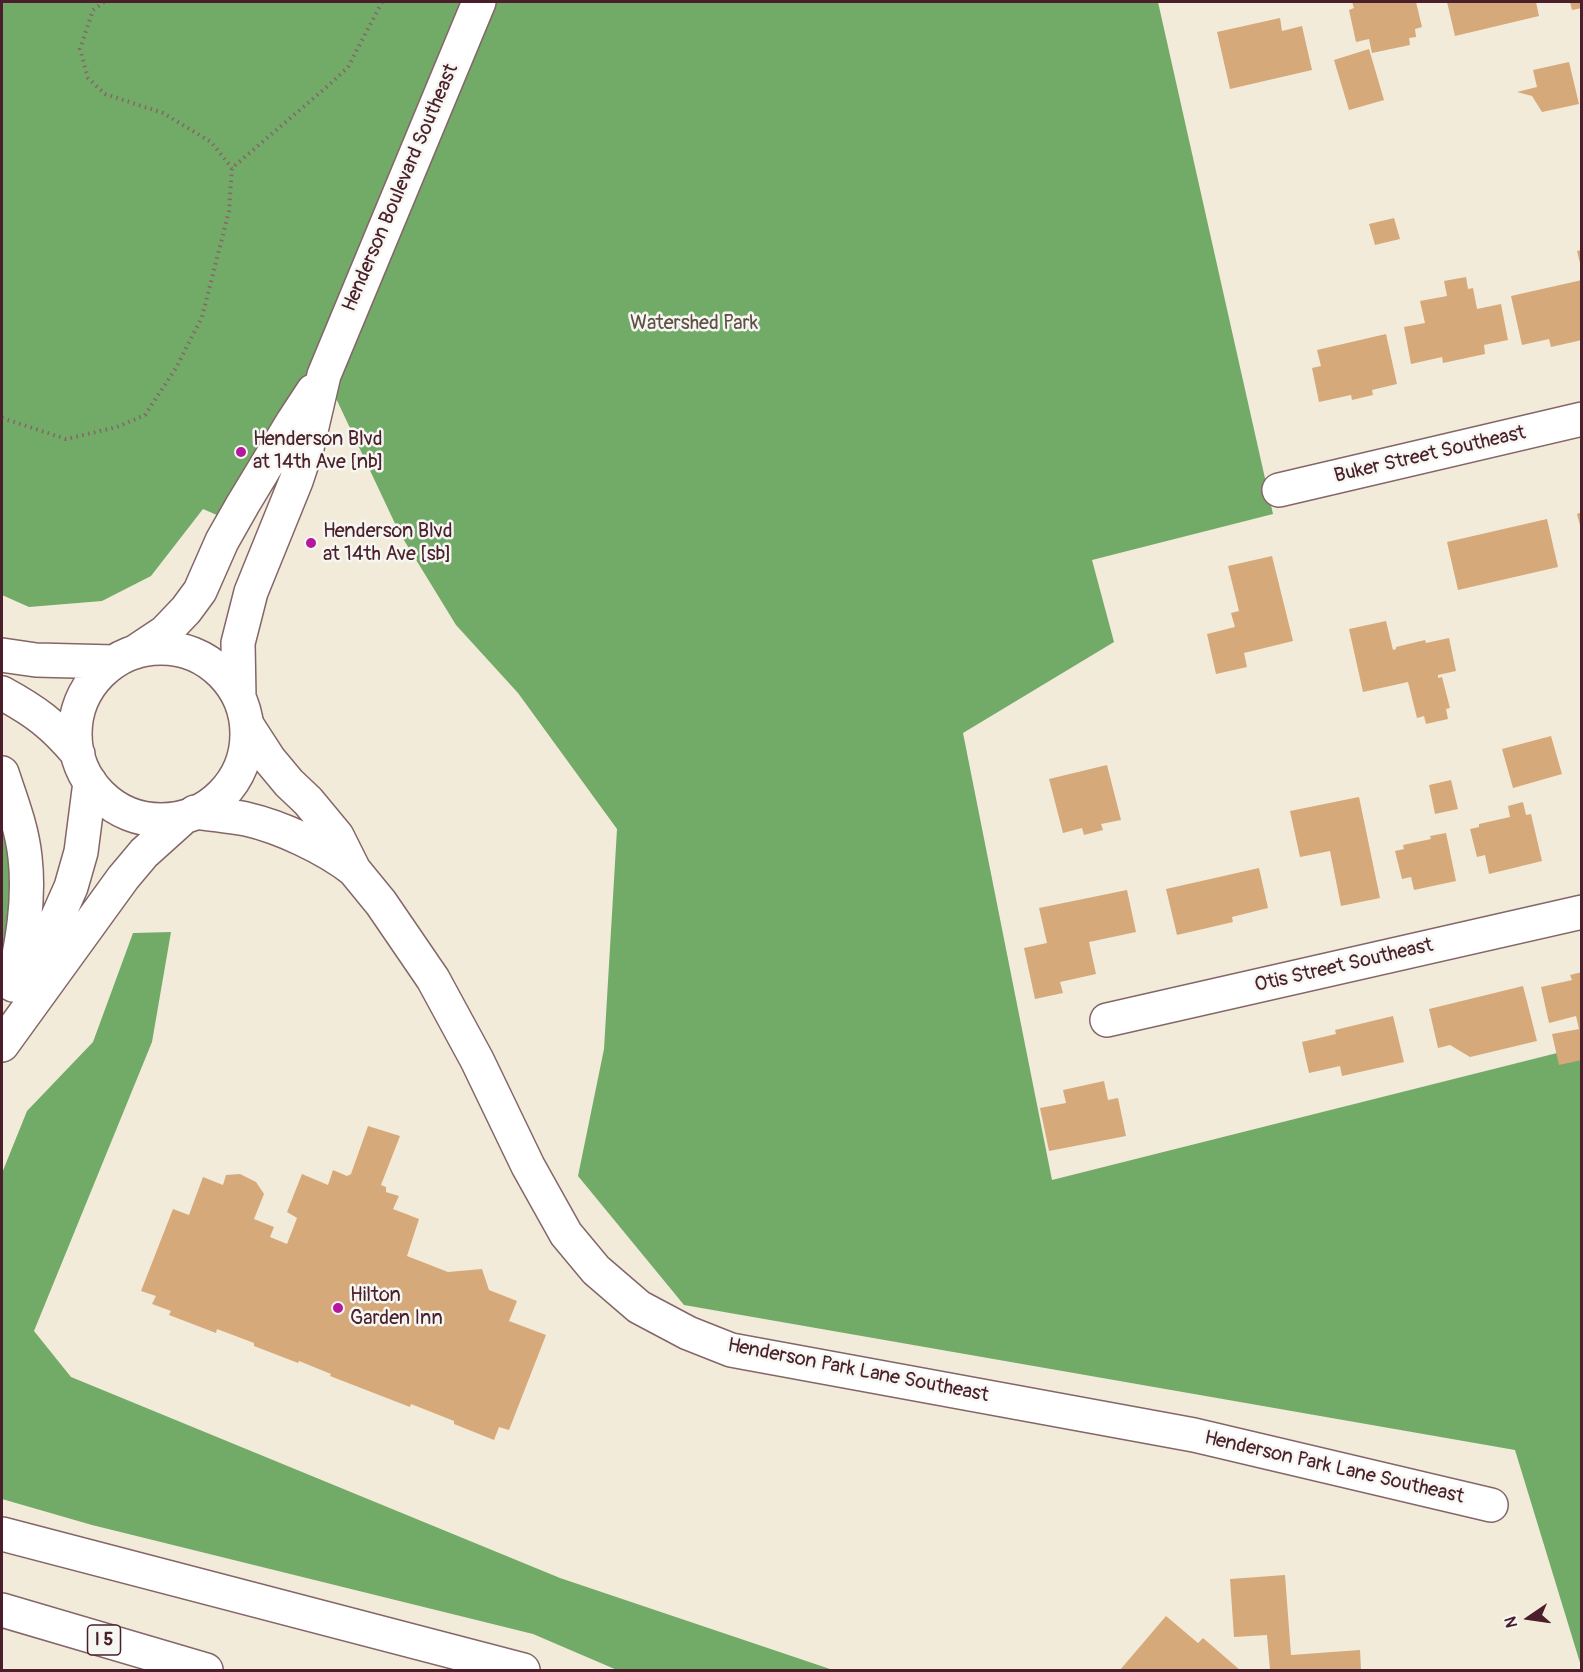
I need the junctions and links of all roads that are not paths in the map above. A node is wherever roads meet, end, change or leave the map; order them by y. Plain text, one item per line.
1 (479, 2) edge
2 (324, 375) junction
3 (1581, 419) edge
4 (1279, 490) dead end
5 (2, 655) edge
6 (124, 657) junction
7 (2, 693) edge
8 (243, 711) junction
9 (84, 768) junction
10 (2, 773) edge
11 (189, 815) junction
12 (354, 870) junction
13 (1581, 912) edge
14 (1107, 1020) dead end
15 (2, 1042) edge
16 (1491, 1505) dead end
17 (2, 1534) edge
18 (2, 1610) edge
19 (206, 1671) edge
20 (523, 1671) edge

1 - 2 main road, Henderson Boulevard Southeast
2 - 6 main road, Henderson Boulevard Southeast
2 - 8 main road, Henderson Boulevard Southeast
3 - 4 main road, Buker Street Southeast
5 - 6 main road
6 - 8 main road
6 - 9 main road
7 - 9 main road
8 - 11 main road
8 - 12 main road, Henderson Park Lane Southeast
9 - 11 main road
9 - 15 main road
10 - 15 main road
11 - 12 main road, Henderson Park Lane Southeast
11 - 15 main road
12 - 16 main road, Henderson Park Lane Southeast
13 - 14 main road, Otis Street Southeast
17 - 20 main road
18 - 19 main road, I 5

